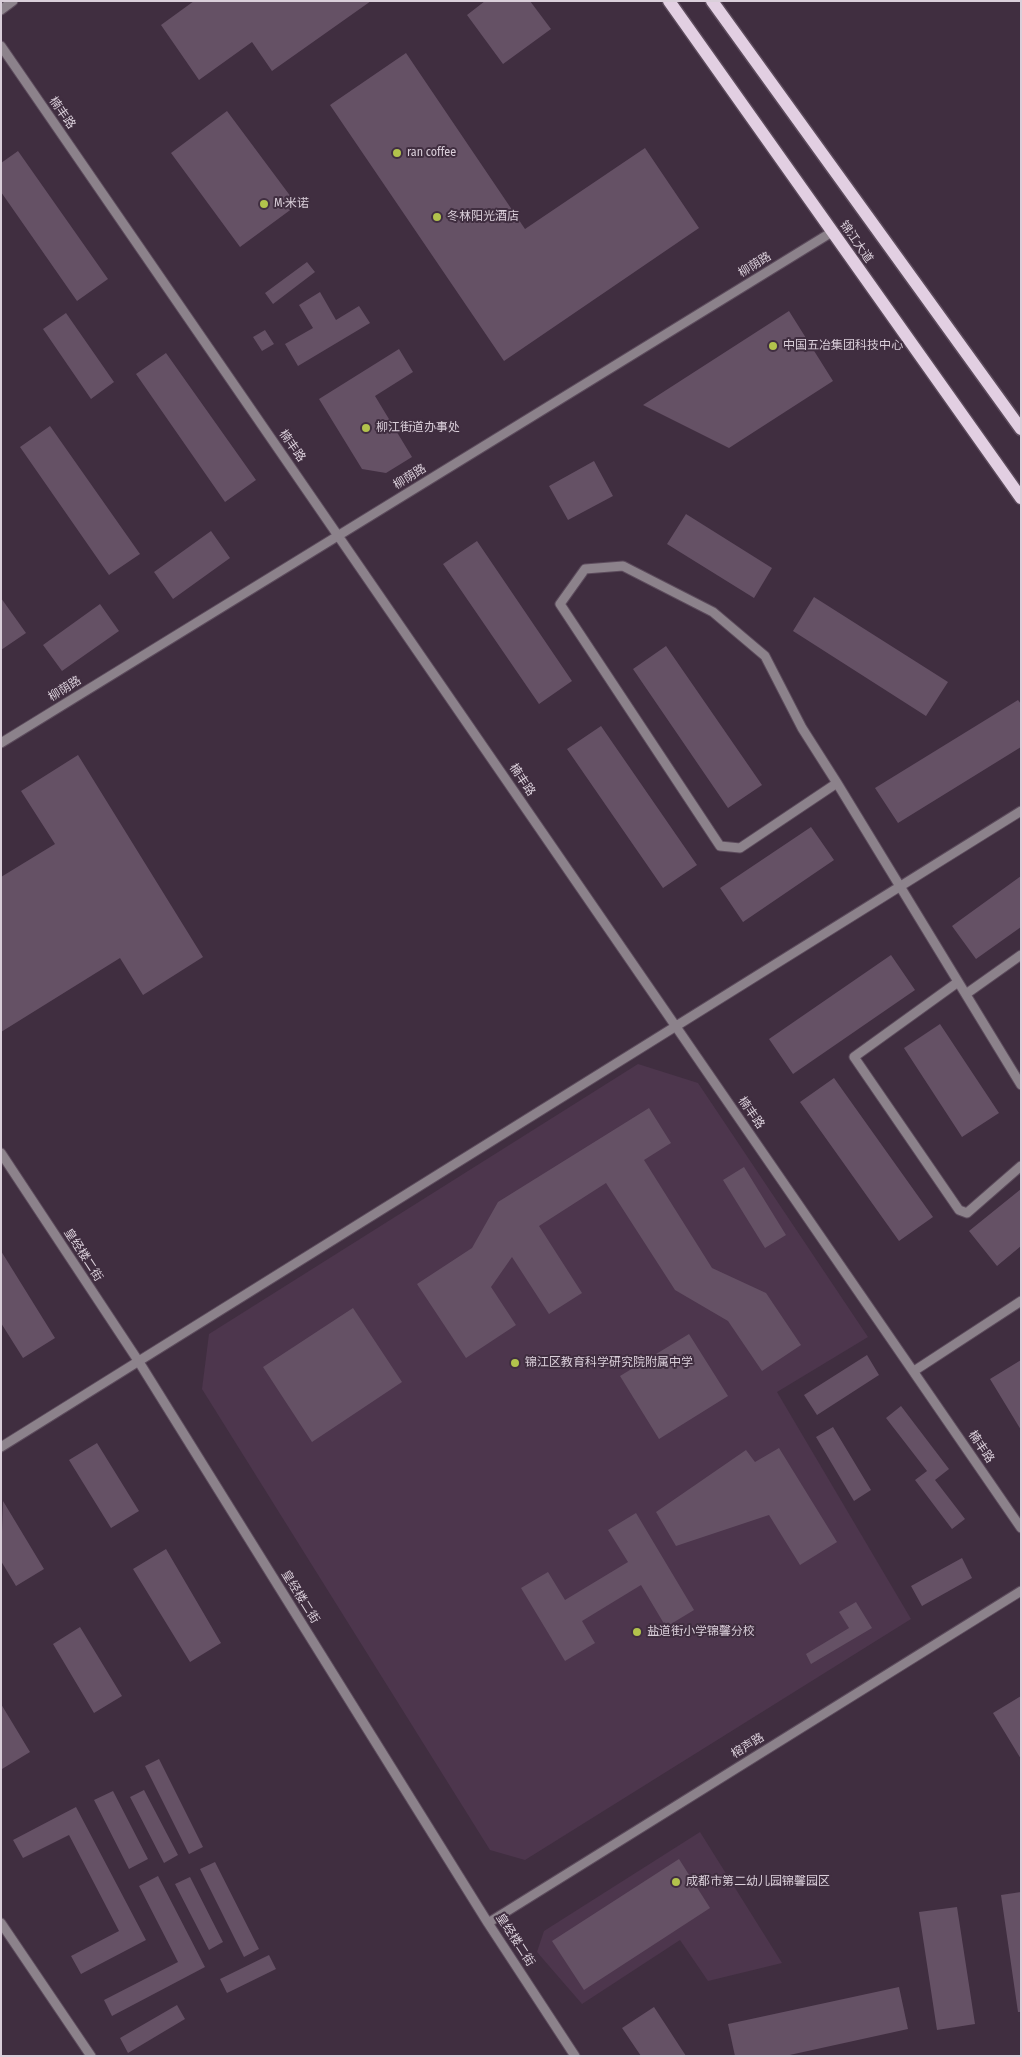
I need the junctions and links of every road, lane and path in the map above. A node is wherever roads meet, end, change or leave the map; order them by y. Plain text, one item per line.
1 (14, 1) edge
2 (669, 1) edge
3 (712, 1) edge
4 (1, 10) edge
5 (1, 46) edge
6 (832, 232) junction
7 (1021, 429) edge
8 (1021, 498) edge
9 (339, 536) junction
10 (1, 743) edge
11 (837, 783) junction
12 (1021, 811) edge
13 (899, 887) junction
14 (1021, 955) edge
15 (958, 982) junction
16 (966, 994) junction
17 (676, 1026) junction
18 (1021, 1085) edge
19 (1, 1154) edge
20 (1021, 1166) edge
21 (1021, 1300) edge
22 (139, 1362) junction
23 (914, 1371) junction
24 (1, 1446) edge
25 (1021, 1528) edge
26 (1021, 1591) edge
27 (1, 1923) edge
28 (488, 1923) junction
29 (91, 2056) edge
30 (575, 2056) edge

1 - 4 street
2 - 6 main road, 锦江大道
3 - 7 main road, 锦江大道
5 - 9 street, 楠丰路
6 - 8 main road, 锦江大道
6 - 9 street, 柳荫路
9 - 10 street, 柳荫路
9 - 17 street, 楠丰路
11 - 11 street
11 - 13 street
12 - 13 street
13 - 15 street
13 - 17 street
14 - 16 street
15 - 16 street
15 - 20 street
16 - 18 street
17 - 22 street
17 - 23 street, 楠丰路
19 - 22 street, 皇经楼二街
21 - 23 street
22 - 24 street
22 - 28 street, 皇经楼二街
23 - 25 street, 楠丰路
26 - 28 street, 榕声路
27 - 29 street
28 - 30 street, 皇经楼二街

